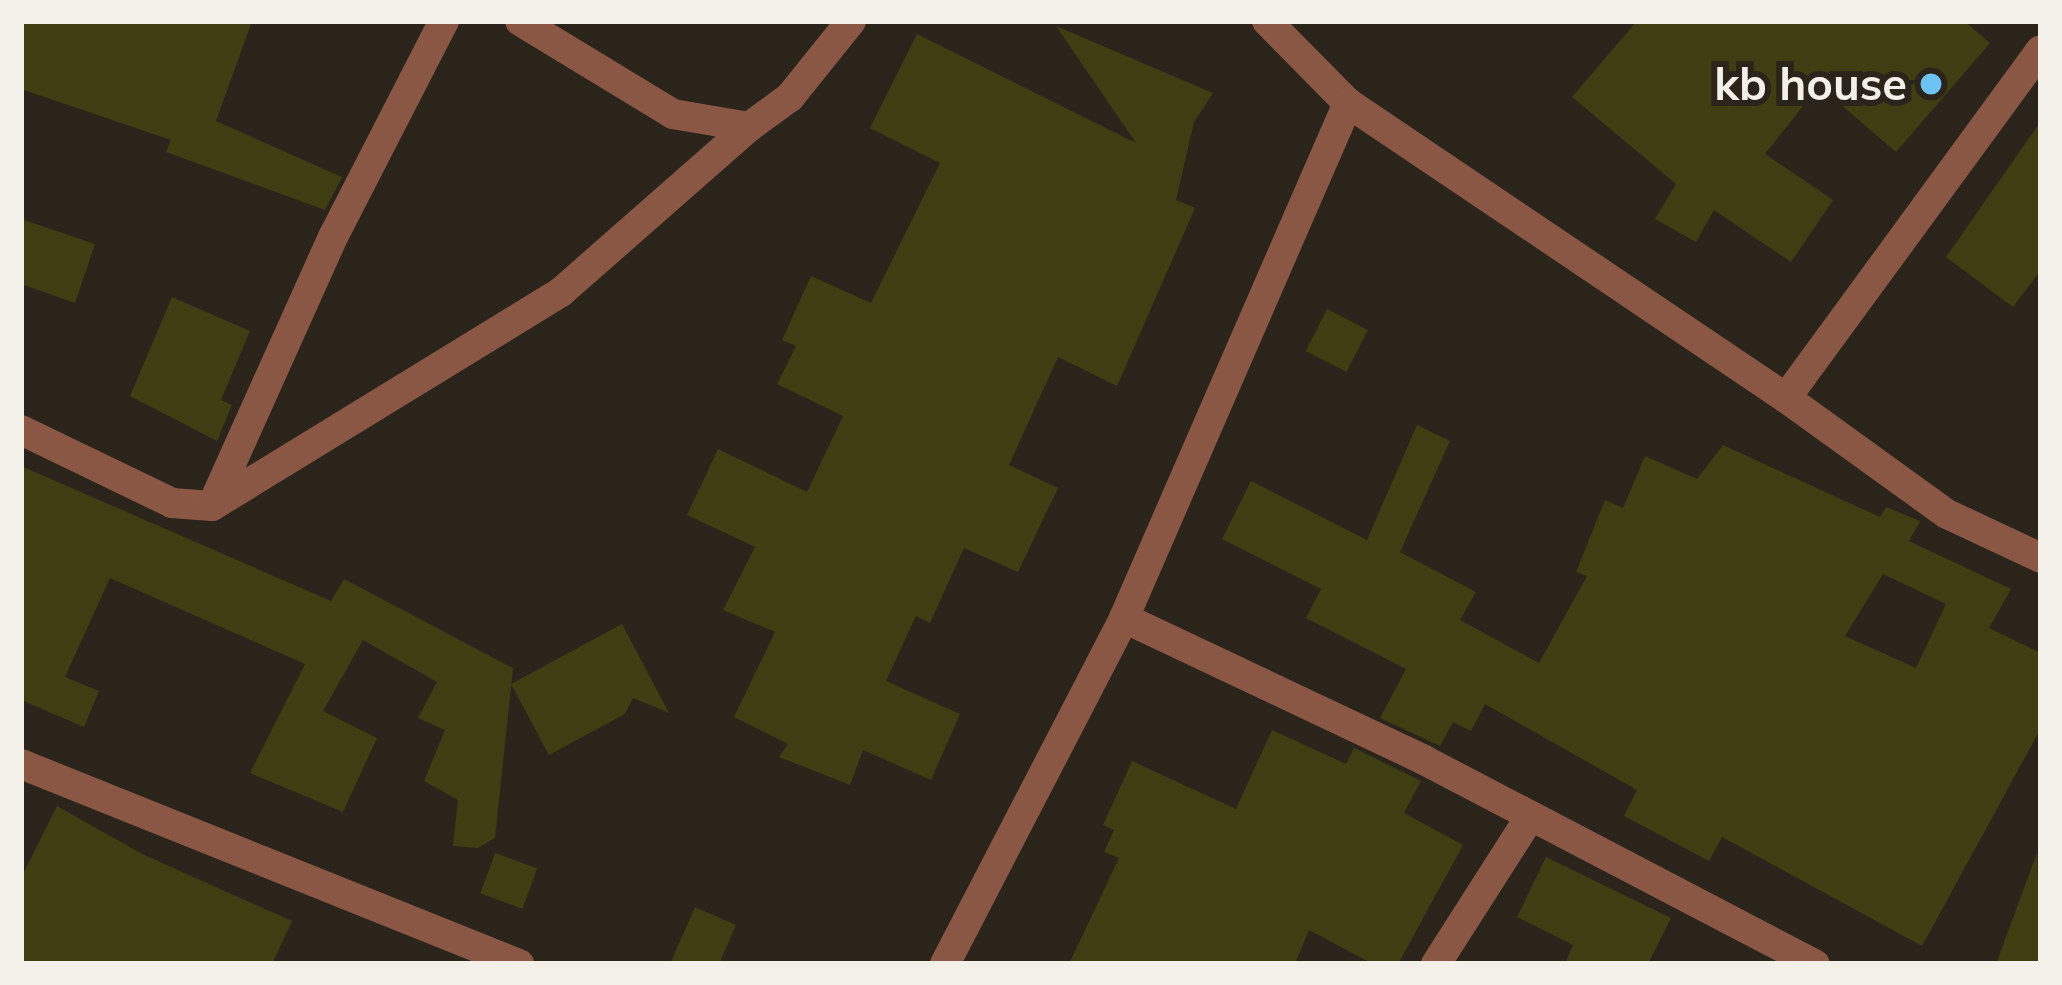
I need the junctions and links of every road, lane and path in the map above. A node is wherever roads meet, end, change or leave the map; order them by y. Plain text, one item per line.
1 (444, 21) edge
2 (520, 21) edge
3 (851, 21) edge
4 (1267, 21) edge
5 (2041, 50) edge
6 (1348, 104) junction
7 (749, 127) junction
8 (1786, 398) junction
9 (21, 430) edge
10 (212, 506) junction
11 (2041, 558) edge
12 (1124, 618) junction
13 (21, 764) edge
14 (1528, 820) junction
15 (519, 964) edge
16 (945, 964) edge
17 (1436, 964) edge
18 (1815, 964) edge

1 - 10 street
2 - 7 street
3 - 7 street
4 - 6 street
5 - 8 street
6 - 8 street
6 - 12 street
7 - 10 street
8 - 11 street
9 - 10 street
12 - 14 street
12 - 16 street
13 - 15 street
14 - 17 street
14 - 18 street

